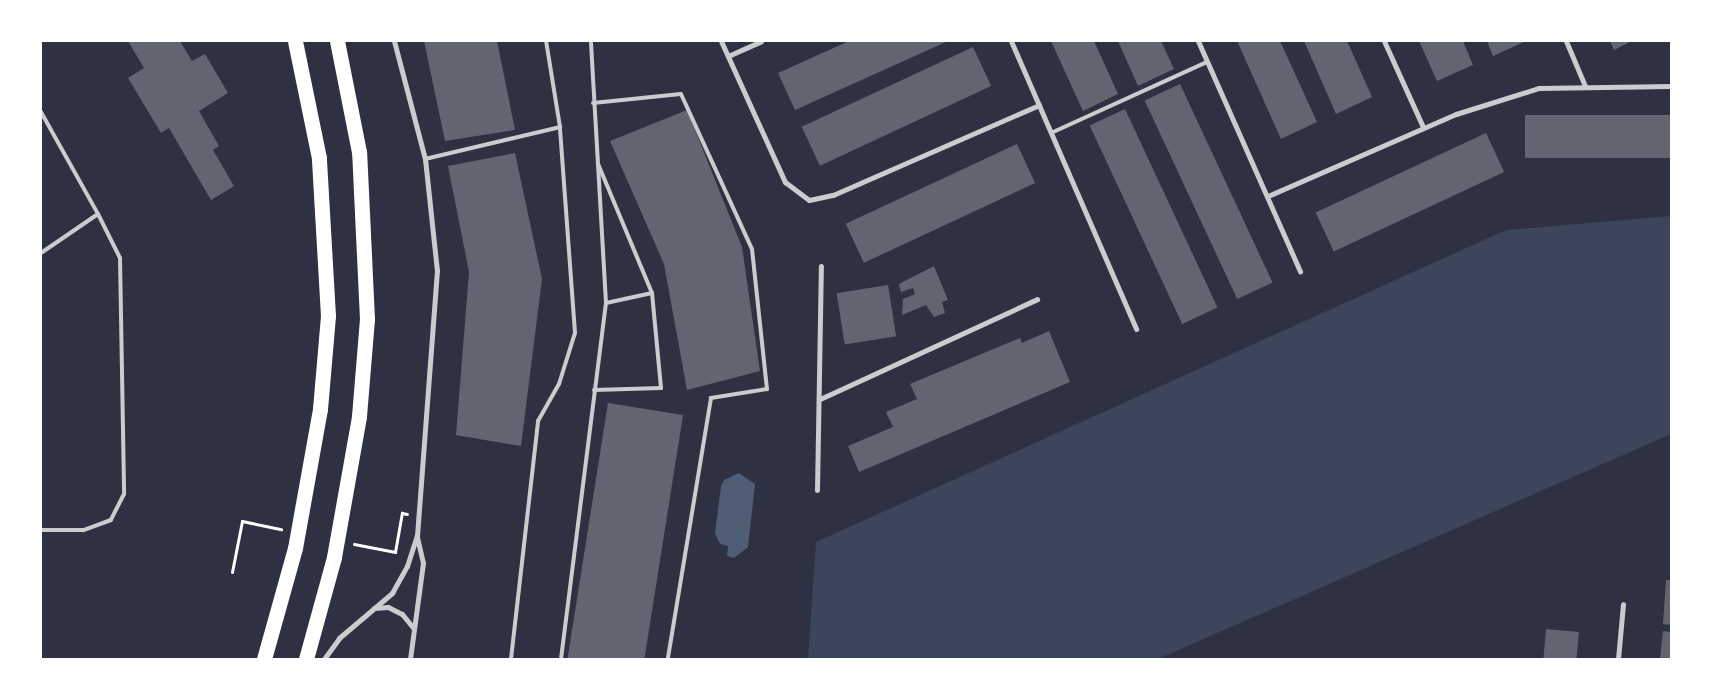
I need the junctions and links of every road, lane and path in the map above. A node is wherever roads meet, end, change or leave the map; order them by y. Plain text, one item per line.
1 (290, 41) edge
2 (295, 41) edge
3 (337, 41) edge
4 (394, 41) edge
5 (546, 41) edge
6 (591, 41) edge
7 (721, 41) edge
8 (761, 41) edge
9 (1010, 41) edge
10 (1198, 41) edge
11 (1384, 41) edge
12 (1566, 41) edge
13 (728, 56) junction
14 (301, 60) junction
15 (1208, 62) junction
16 (1586, 86) junction
17 (1671, 86) edge
18 (593, 103) junction
19 (1039, 106) junction
20 (41, 112) edge
21 (560, 127) junction
22 (1423, 127) junction
23 (1050, 133) junction
24 (424, 159) junction
25 (596, 160) junction
26 (1268, 196) junction
27 (98, 214) junction
28 (41, 253) edge
29 (821, 266) dead end
30 (1300, 271) dead end
31 (652, 293) junction
32 (1037, 299) dead end
33 (606, 303) junction
34 (1136, 329) dead end
35 (594, 390) junction
36 (820, 399) junction
37 (817, 490) dead end
38 (402, 513) dead end
39 (242, 521) dead end
40 (41, 530) edge
41 (417, 536) junction
42 (395, 552) dead end
43 (232, 572) dead end
44 (1623, 604) dead end
45 (374, 608) junction
46 (414, 629) junction
47 (264, 659) edge
48 (306, 659) edge
49 (324, 659) edge
50 (410, 659) edge
51 (511, 659) edge
52 (561, 659) edge
53 (668, 659) edge
54 (1618, 659) edge

1 - 14 lane
2 - 14 highway
3 - 48 highway
4 - 24 street
5 - 21 lane
6 - 18 lane
7 - 13 street
8 - 13 street
9 - 19 street
10 - 15 street
11 - 22 street
12 - 16 street
13 - 19 street
14 - 47 highway
15 - 23 lane
15 - 26 street
16 - 17 street
16 - 22 street
18 - 25 lane
18 - 53 lane
19 - 23 street
20 - 27 lane
21 - 24 lane
21 - 51 lane
22 - 26 street
23 - 34 street
24 - 41 street
25 - 31 lane
25 - 33 lane
26 - 30 street
27 - 28 lane
27 - 40 lane
29 - 36 street
31 - 33 lane
31 - 35 lane
32 - 36 street
33 - 35 lane
35 - 52 lane
36 - 37 street
38 - 42 path
39 - 43 path
41 - 45 street
41 - 46 street
44 - 54 street
45 - 46 street
45 - 49 street
46 - 50 street

